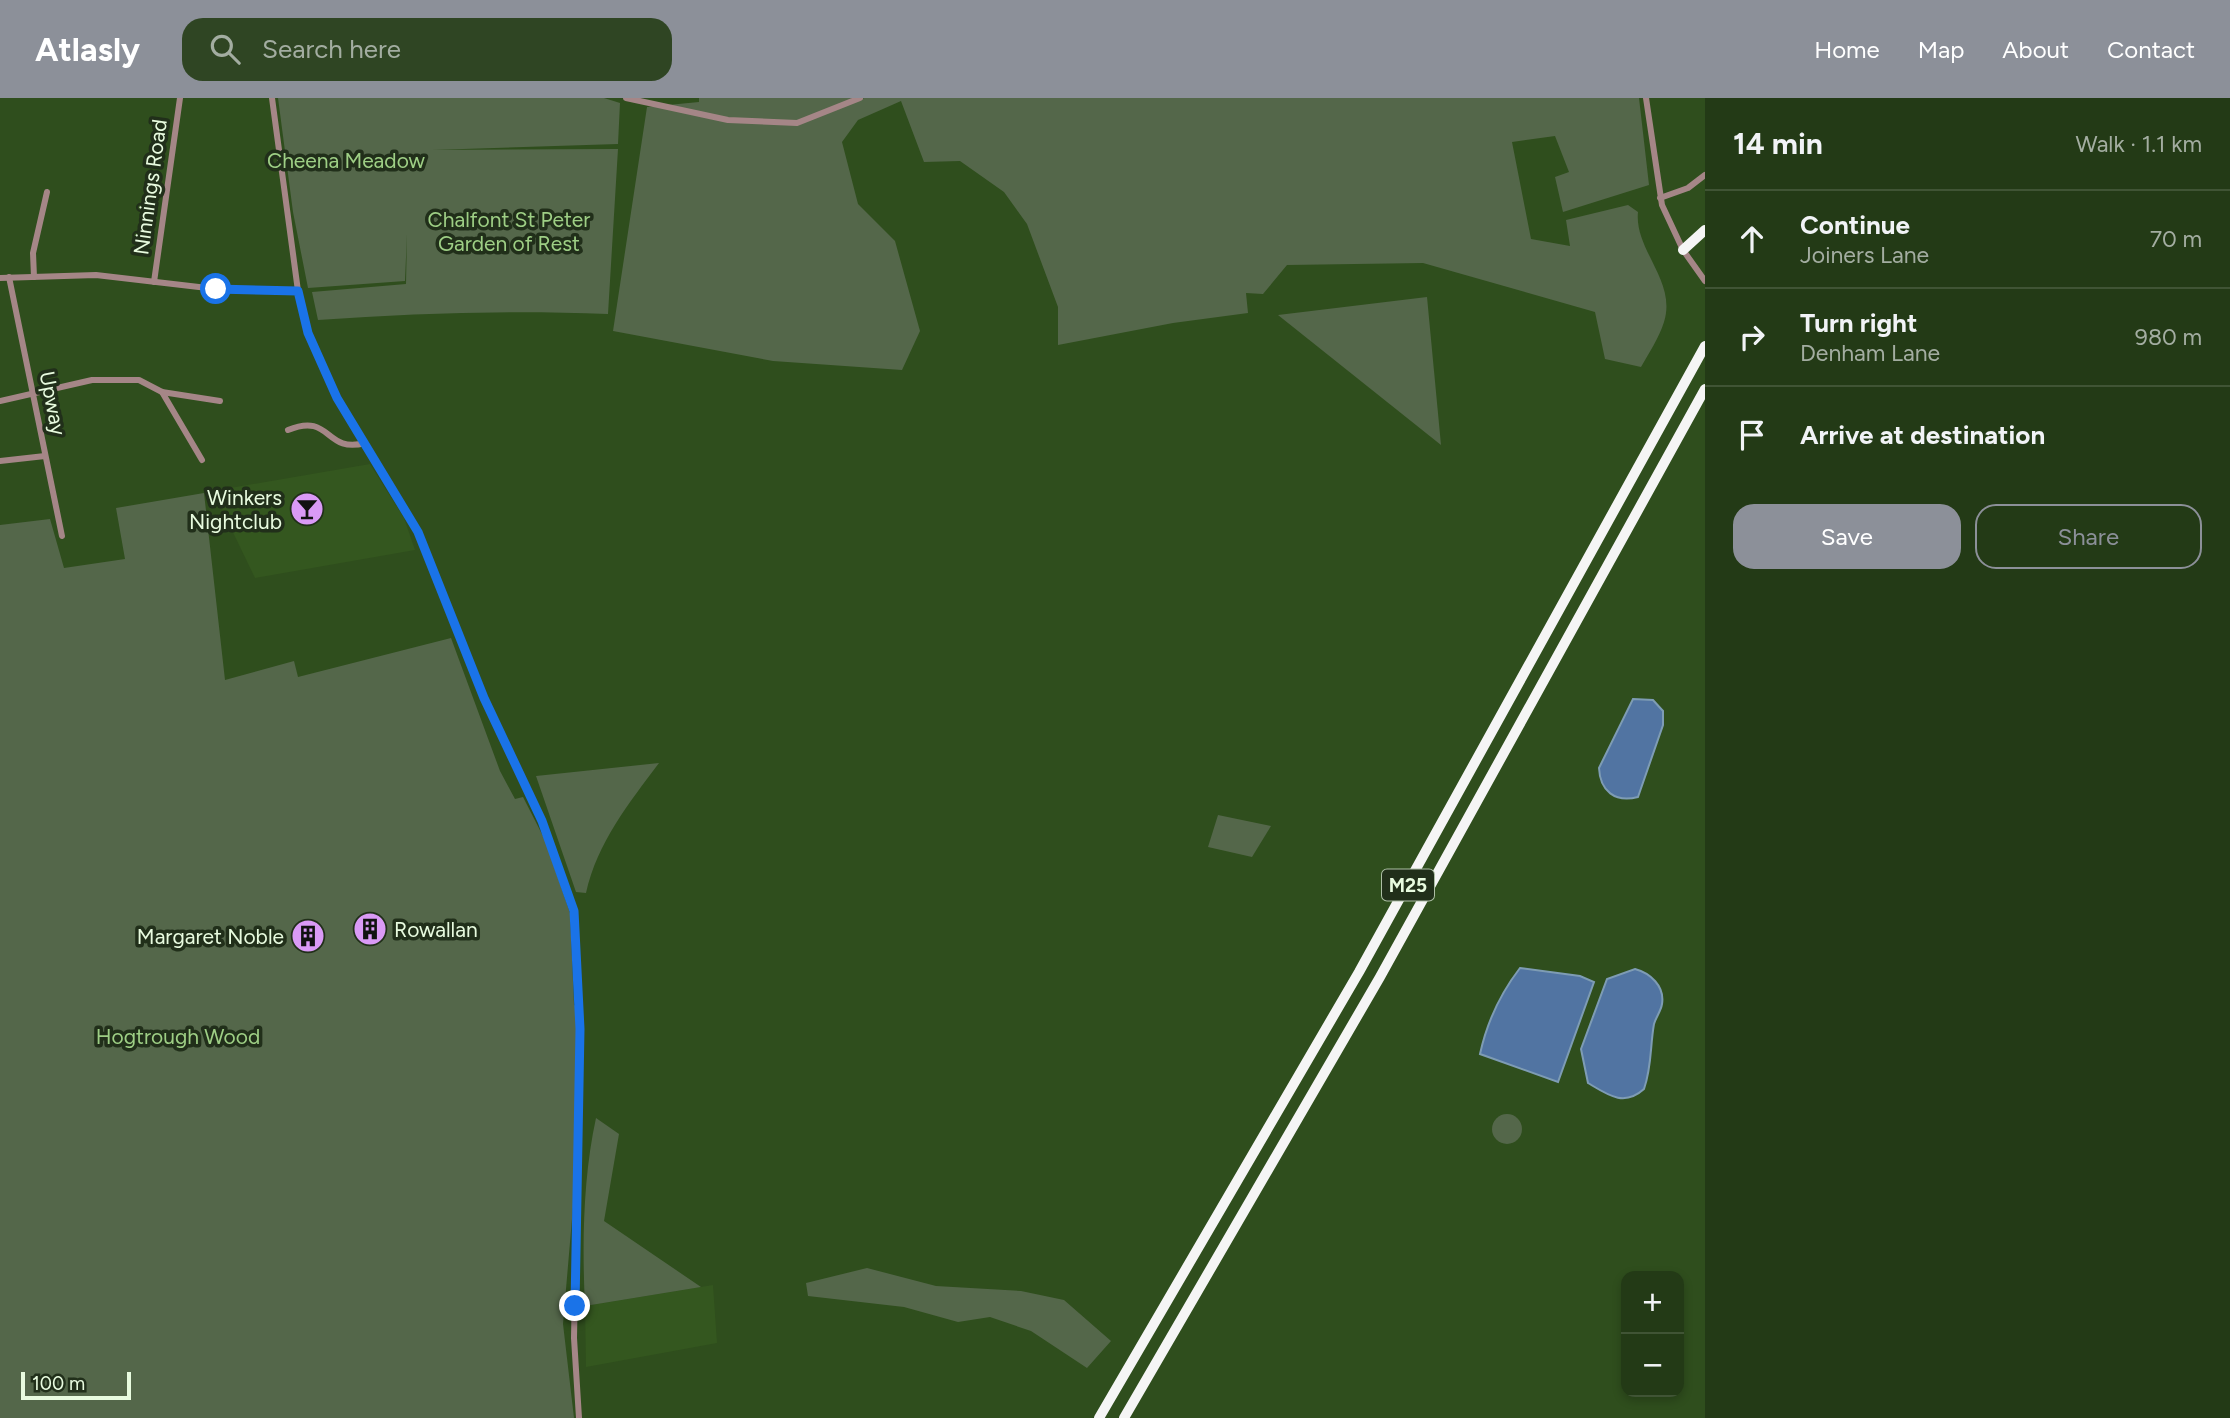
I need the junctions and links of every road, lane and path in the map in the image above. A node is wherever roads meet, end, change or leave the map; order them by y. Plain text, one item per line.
1 (179, 98) edge
2 (272, 98) edge
3 (626, 98) edge
4 (860, 98) edge
5 (1646, 98) edge
6 (1705, 175) edge
7 (47, 192) dead end
8 (1660, 198) junction
9 (1705, 230) edge
10 (1682, 250) junction
11 (34, 276) junction
12 (9, 277) junction
13 (0, 278) edge
14 (1705, 281) edge
15 (154, 282) junction
16 (298, 291) junction
17 (1705, 346) edge
18 (1705, 389) edge
19 (162, 392) junction
20 (34, 394) junction
21 (0, 401) edge
22 (220, 401) dead end
23 (288, 430) dead end
24 (365, 443) junction
25 (45, 456) junction
26 (202, 460) dead end
27 (0, 461) edge
28 (62, 536) dead end
29 (579, 1418) edge
30 (1099, 1418) edge
31 (1124, 1418) edge

1 - 15 street, Ninnings Road
2 - 16 street
3 - 4 street
5 - 8 street
6 - 8 street
7 - 11 street
8 - 10 street
9 - 10 highway
10 - 14 street
11 - 12 street
11 - 15 street
12 - 13 street
12 - 20 street, Upway
15 - 16 street
16 - 24 street
17 - 30 highway, M25
18 - 31 highway, M25
19 - 20 street
19 - 22 street
19 - 26 street
20 - 21 street
20 - 25 street, Upway
23 - 24 street
24 - 29 street
25 - 27 street
25 - 28 street, Upway

